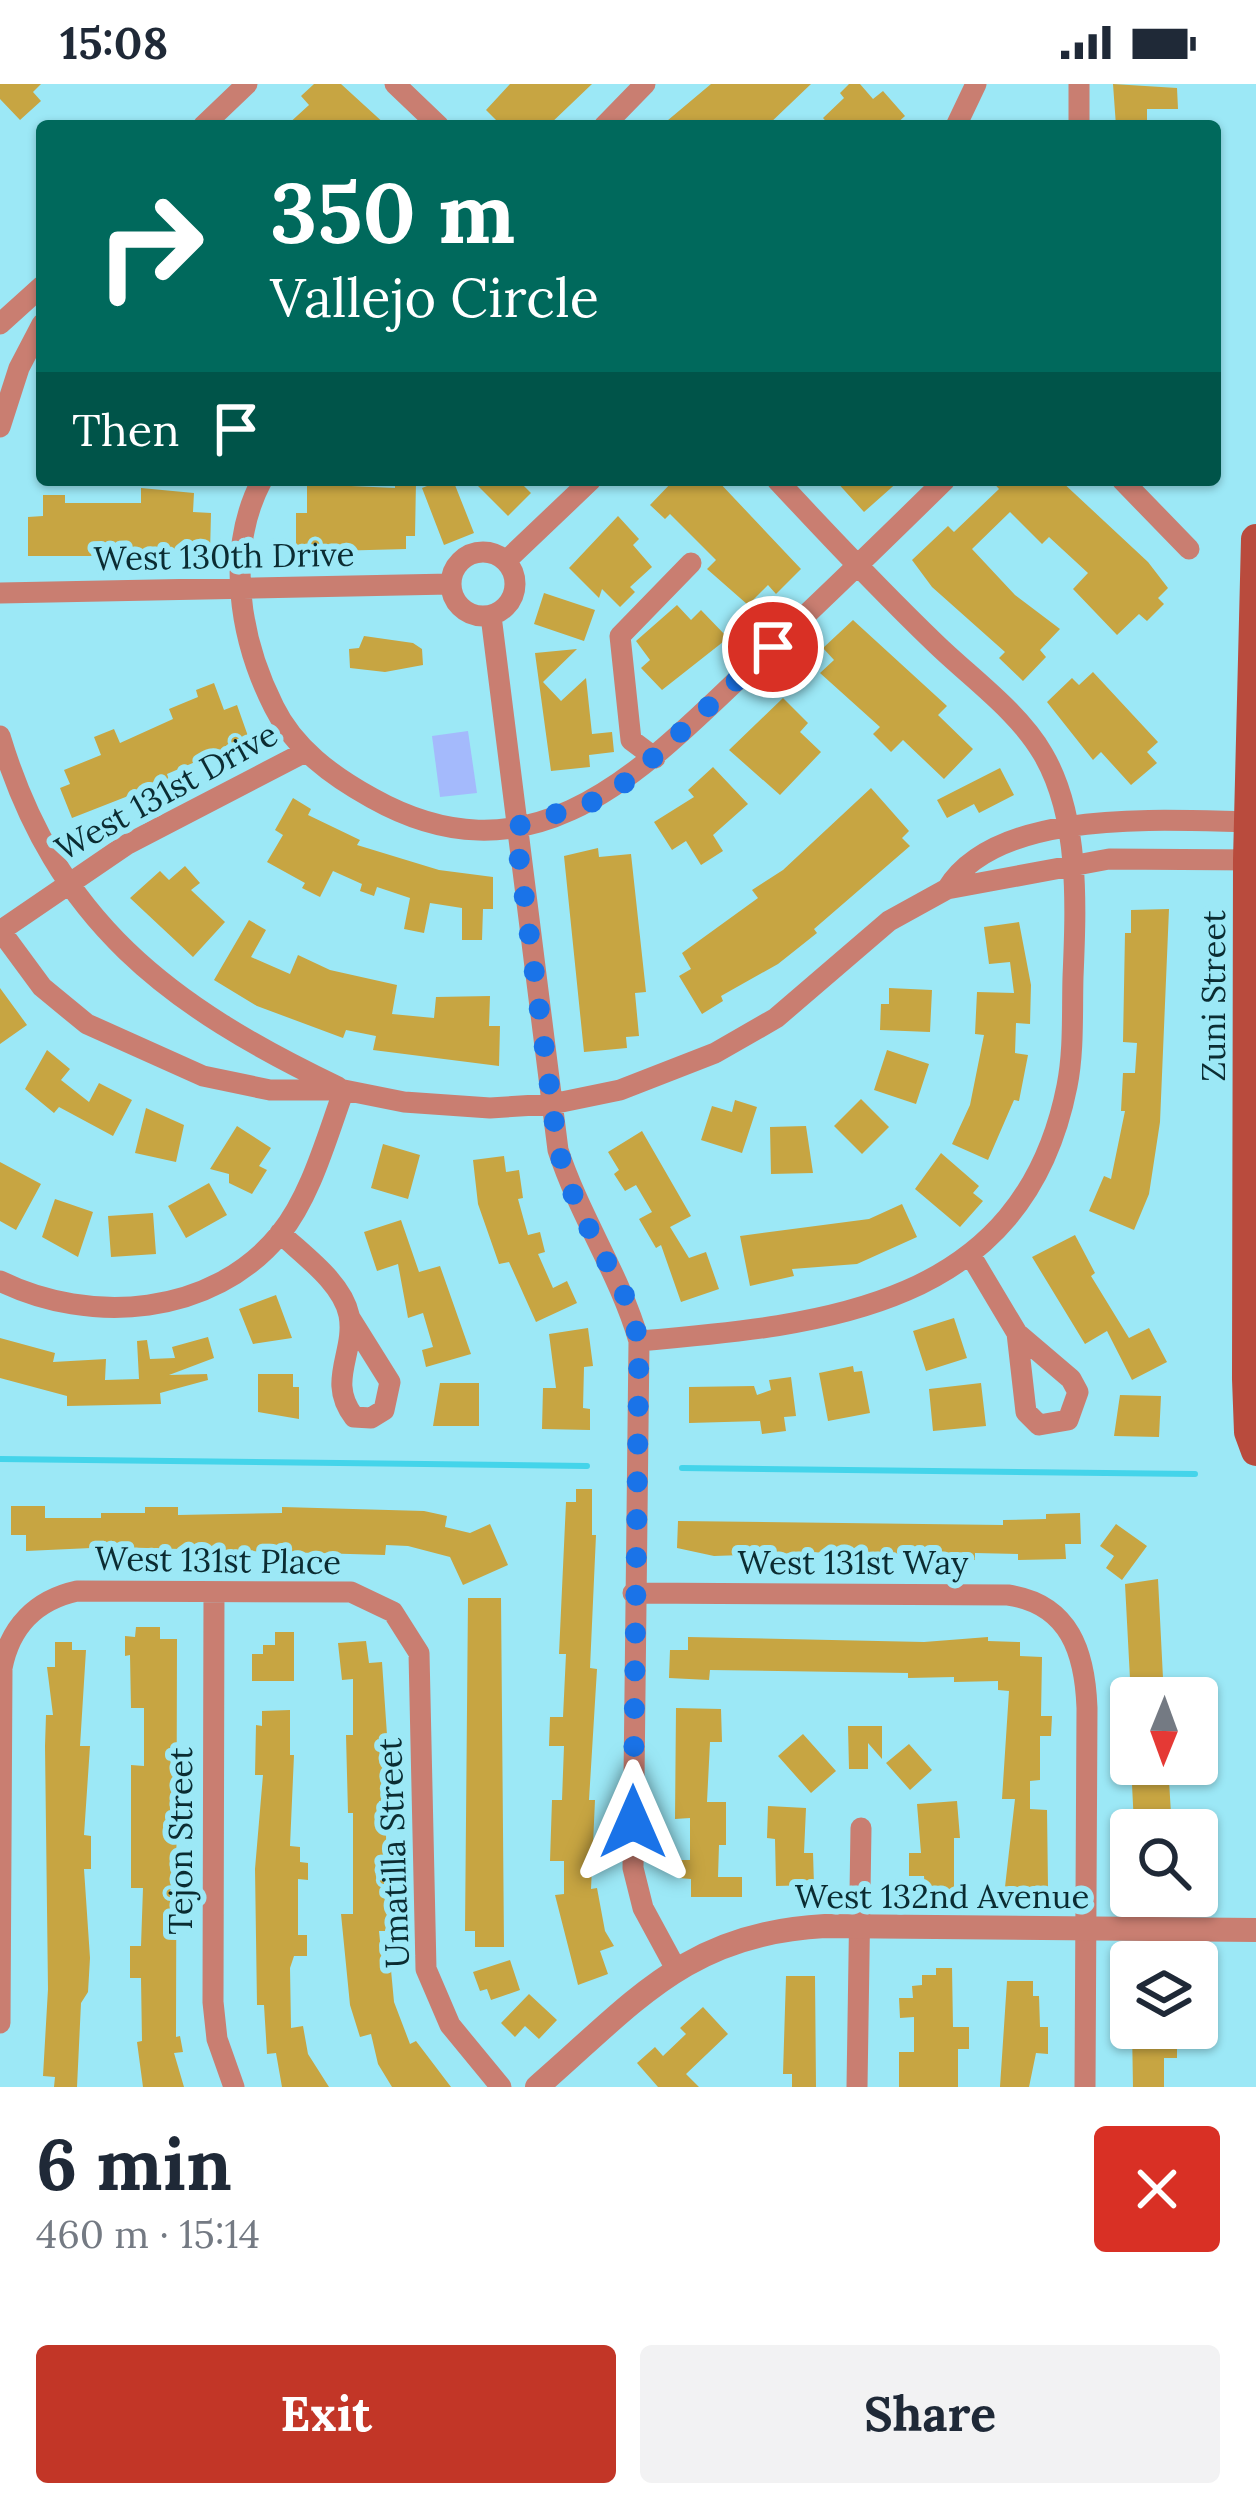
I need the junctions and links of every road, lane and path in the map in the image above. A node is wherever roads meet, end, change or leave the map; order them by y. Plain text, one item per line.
1 (248, 84) edge
2 (395, 84) edge
3 (645, 84) edge
4 (976, 84) edge
5 (1079, 84) edge
6 (209, 120) edge
7 (433, 120) edge
8 (610, 120) edge
9 (959, 120) edge
10 (1078, 120) edge
11 (36, 291) edge
12 (0, 324) edge
13 (36, 335) edge
14 (0, 428) edge
15 (259, 486) edge
16 (585, 486) edge
17 (783, 486) edge
18 (939, 486) edge
19 (1129, 486) edge
20 (1256, 539) edge
21 (1190, 549) dead end
22 (506, 561) junction
23 (691, 563) dead end
24 (857, 567) junction
25 (450, 584) junction
26 (242, 591) junction
27 (0, 593) edge
28 (491, 616) junction
29 (0, 736) edge
30 (305, 752) junction
31 (656, 758) junction
32 (1254, 822) edge
33 (515, 827) junction
34 (1066, 827) junction
35 (1252, 860) edge
36 (1071, 863) junction
37 (65, 884) junction
38 (946, 889) junction
39 (0, 930) edge
40 (344, 1090) junction
41 (552, 1104) junction
42 (280, 1233) junction
43 (971, 1256) junction
44 (0, 1281) edge
45 (350, 1318) dead end
46 (1016, 1334) dead end
47 (639, 1341) junction
48 (1256, 1451) edge
49 (214, 1592) junction
50 (633, 1593) junction
51 (421, 1665) joint
52 (861, 1828) dead end
53 (859, 1926) junction
54 (1086, 1928) junction
55 (1256, 1930) edge
56 (675, 1967) junction
57 (0, 2023) edge
58 (234, 2087) edge
59 (501, 2087) edge
60 (537, 2087) edge
61 (857, 2087) edge
62 (1085, 2087) edge

1 - 6 street
2 - 7 street
3 - 8 street
4 - 9 street
5 - 10 street
11 - 12 street
13 - 14 street
15 - 26 street
16 - 22 street
17 - 24 street
18 - 24 street
19 - 21 street
20 - 32 main road, Zuni Street
22 - 25 street
22 - 28 street
23 - 31 street
24 - 31 street
24 - 34 street
25 - 26 street, West 130th Drive
25 - 28 street
26 - 27 street, West 130th Drive
26 - 30 street
28 - 33 street
29 - 37 street
30 - 33 street
30 - 37 street, West 131st Drive
31 - 33 street
32 - 34 street
32 - 35 main road, Zuni Street
33 - 41 street
34 - 36 street
34 - 38 street
35 - 36 street
35 - 48 main road, Zuni Street
36 - 38 street
36 - 43 street
37 - 39 street, West 131st Drive
37 - 40 street
38 - 41 street
39 - 40 street
40 - 41 street
40 - 42 street
41 - 47 street
42 - 44 street
42 - 45 street
43 - 46 street
43 - 47 street
47 - 50 street
49 - 51 street, West 131st Place
49 - 57 street, West 131st Place
49 - 58 street, Tejon Street
50 - 54 street, West 131st Way
50 - 56 street
51 - 59 street, Umatilla Street
52 - 53 street
53 - 54 street, West 132nd Avenue
53 - 56 street, West 132nd Avenue
53 - 61 street
54 - 55 street, West 132nd Avenue
54 - 62 street
56 - 60 street, West 132nd Avenue

